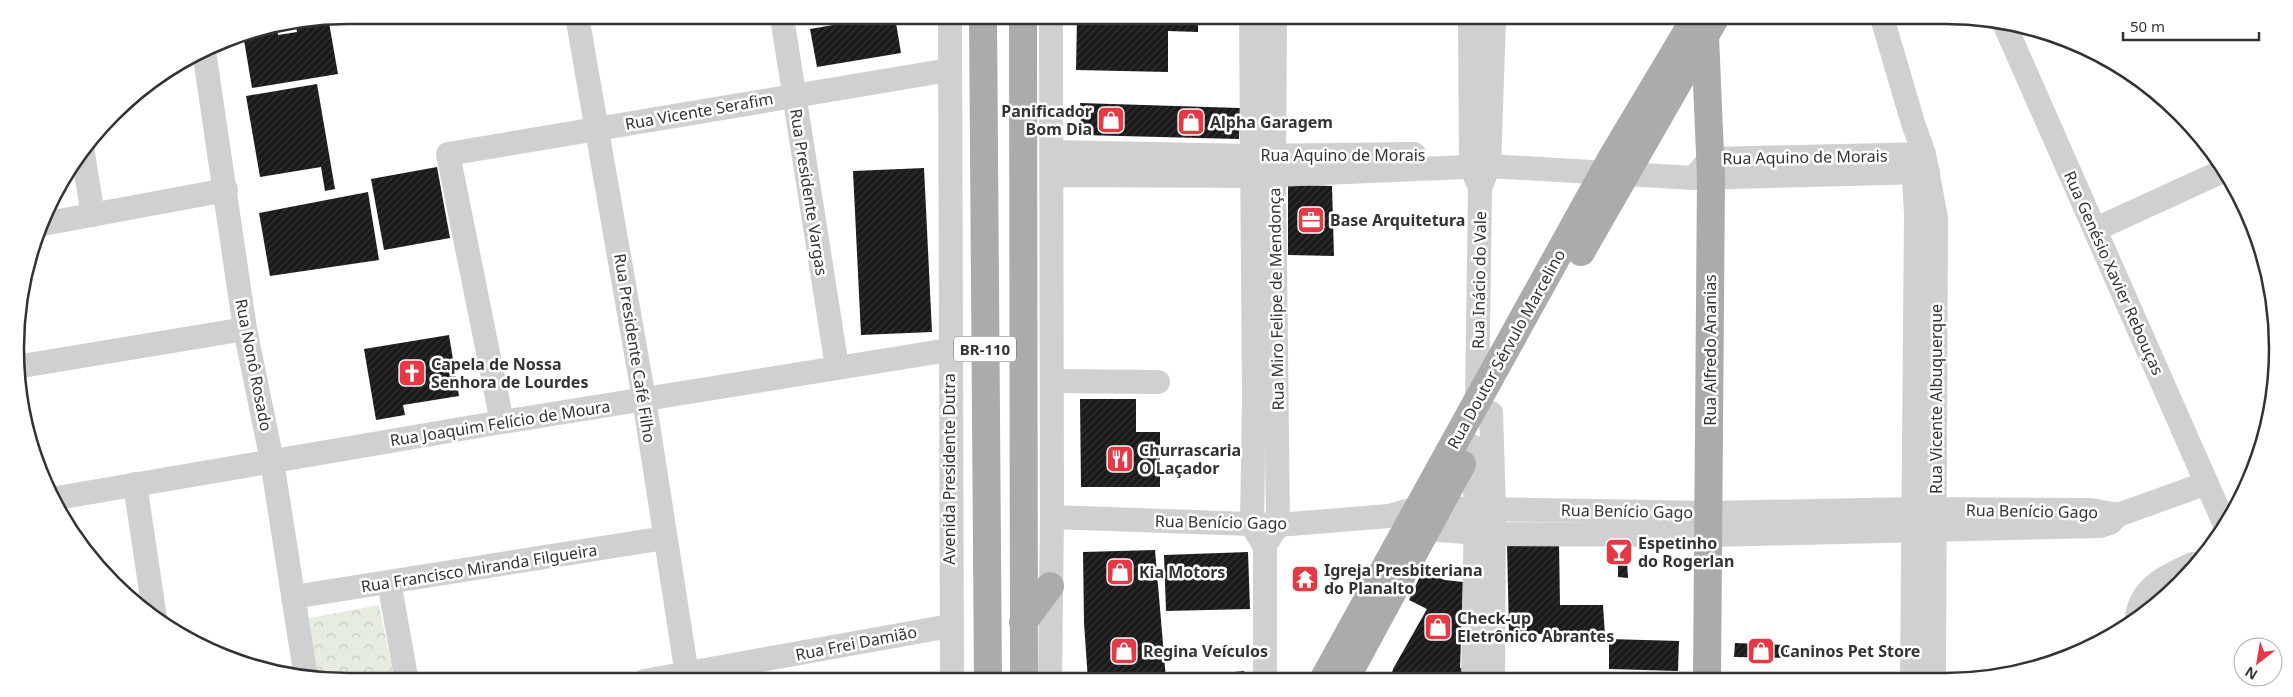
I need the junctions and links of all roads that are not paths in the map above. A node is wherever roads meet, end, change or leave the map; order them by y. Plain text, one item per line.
1 (578, 24) edge
2 (783, 24) edge
3 (950, 24) edge
4 (983, 24) edge
5 (1023, 24) edge
6 (1052, 24) edge
7 (1251, 24) edge
8 (1275, 24) edge
9 (1470, 24) edge
10 (1494, 24) edge
11 (1884, 24) edge
12 (1701, 29) edge
13 (2006, 30) edge
14 (205, 57) edge
15 (949, 70) junction
16 (794, 95) junction
17 (598, 128) junction
18 (84, 160) edge
19 (1480, 160) junction
20 (1920, 163) junction
21 (1052, 164) junction
22 (1263, 165) junction
23 (1614, 168) junction
24 (1705, 171) junction
25 (2218, 173) edge
26 (226, 190) junction
27 (93, 215) junction
28 (48, 223) edge
29 (2096, 229) junction
30 (245, 329) junction
31 (949, 350) junction
32 (24, 366) edge
33 (837, 367) junction
34 (1052, 381) junction
35 (1158, 382) dead end
36 (1254, 397) junction
37 (1278, 398) junction
38 (644, 399) junction
39 (1484, 407) junction
40 (502, 422) junction
41 (1472, 446) junction
42 (272, 461) junction
43 (135, 484) junction
44 (2207, 484) junction
45 (60, 497) edge
46 (1485, 508) junction
47 (1052, 517) junction
48 (1415, 518) junction
49 (2222, 518) edge
50 (1925, 520) junction
51 (1701, 523) junction
52 (1252, 525) junction
53 (1278, 525) junction
54 (1484, 534) junction
55 (665, 538) junction
56 (1265, 547) junction
57 (2183, 569) edge
58 (389, 582) junction
59 (1050, 586) junction
60 (293, 597) junction
61 (153, 608) edge
62 (2138, 609) edge
63 (1024, 622) junction
64 (950, 626) junction
65 (305, 670) edge
66 (405, 673) edge
67 (687, 673) edge
68 (713, 673) edge
69 (952, 673) edge
70 (988, 673) edge
71 (1024, 673) edge
72 (1050, 673) edge
73 (1265, 673) edge
74 (1327, 673) edge
75 (1348, 673) edge
76 (1474, 673) edge
77 (1493, 673) edge
78 (1690, 673) edge
79 (1707, 673) edge
80 (1912, 673) edge
81 (1934, 673) edge

1 - 17 street, Rua Presidente Café Filho
2 - 16 street, Rua Presidente Vargas
3 - 15 street, Avenida Presidente Dutra
4 - 70 main road, BR-110
5 - 63 main road, BR-110
6 - 21 street
7 - 22 street, Rua Miro Felipe de Mendonça
8 - 22 street, Rua Miro Felipe de Mendonça
9 - 19 street, Rua Inácio do Vale
10 - 19 street, Rua Inácio do Vale
11 - 20 street, Rua Vicente Albuquerque
12 - 23 main road, Rua Doutor Sérvulo Marcelino
12 - 23 main road, Rua Doutor Sérvulo Marcelino
12 - 24 main road, Rua Alfredo Ananias
13 - 29 street, Rua Genésio Xavier Rebouças
14 - 26 street, Rua Nonô Rosado
15 - 16 street, Rua Vicente Serafim
15 - 31 street, Avenida Presidente Dutra
16 - 17 street, Rua Vicente Serafim
16 - 33 street, Rua Presidente Vargas
17 - 38 street, Rua Presidente Café Filho
17 - 40 street, Rua Vicente Serafim
18 - 27 street
19 - 22 street, Rua Aquino de Morais
19 - 23 street, Rua Aquino de Morais
19 - 39 street, Rua Inácio do Vale
20 - 24 street, Rua Aquino de Morais
20 - 50 street, Rua Vicente Albuquerque
21 - 22 street, Rua Aquino de Morais
21 - 34 street
22 - 36 street, Rua Miro Felipe de Mendonça
22 - 37 street, Rua Miro Felipe de Mendonça
23 - 24 street, Rua Aquino de Morais
23 - 39 main road, Rua Doutor Sérvulo Marcelino
24 - 51 main road, Rua Alfredo Ananias
25 - 29 street
26 - 27 street
26 - 30 street, Rua Nonô Rosado
27 - 28 street
29 - 44 street, Rua Genésio Xavier Rebouças
30 - 32 street
30 - 42 street, Rua Nonô Rosado
31 - 33 street, Rua Joaquim Felício de Moura
31 - 64 street, Avenida Presidente Dutra
33 - 38 street, Rua Joaquim Felício de Moura
34 - 35 street
34 - 47 street
36 - 37 street
36 - 52 street, Rua Miro Felipe de Mendonça
37 - 53 street, Rua Miro Felipe de Mendonça
38 - 40 street, Rua Joaquim Felício de Moura
38 - 55 street, Rua Presidente Café Filho
39 - 41 main road, Rua Doutor Sérvulo Marcelino
39 - 46 street, Rua Inácio do Vale
39 - 48 main road, Rua Doutor Sérvulo Marcelino
40 - 42 street, Rua Joaquim Felício de Moura
41 - 46 street, Rua Inácio do Vale
41 - 48 main road, Rua Doutor Sérvulo Marcelino
42 - 43 street, Rua Joaquim Felício de Moura
42 - 60 street, Rua Nonô Rosado
43 - 45 street, Rua Joaquim Felício de Moura
43 - 61 street
44 - 49 street, Rua Genésio Xavier Rebouças
44 - 50 street, Rua Benício Gago
46 - 48 street, Rua Benício Gago
46 - 51 street, Rua Benício Gago
46 - 54 street, Rua Inácio do Vale
47 - 52 street, Rua Benício Gago
47 - 59 street
48 - 53 street, Rua Benício Gago
48 - 54 street, Rua Benício Gago
48 - 74 main road, Rua Doutor Sérvulo Marcelino
48 - 75 main road, Rua Doutor Sérvulo Marcelino
50 - 51 street, Rua Benício Gago
50 - 80 street, Rua Vicente Albuquerque
50 - 81 street, Rua Vicente Albuquerque
51 - 54 street, Rua Benício Gago
51 - 78 main road, Rua Alfredo Ananias
51 - 79 main road, Rua Alfredo Ananias
52 - 53 street, Rua Benício Gago
52 - 56 street
53 - 56 street
54 - 76 street, Rua Inácio do Vale
54 - 77 street, Rua Inácio do Vale
55 - 58 street, Rua Francisco Miranda Filgueira
55 - 67 street, Rua Presidente Café Filho
56 - 73 street
57 - 62 street
58 - 60 street, Rua Francisco Miranda Filgueira
58 - 66 street
59 - 63 main road
59 - 72 street
60 - 65 street, Rua Nonô Rosado
63 - 71 main road, BR-110
64 - 68 street, Rua Frei Damião
64 - 69 street, Avenida Presidente Dutra

